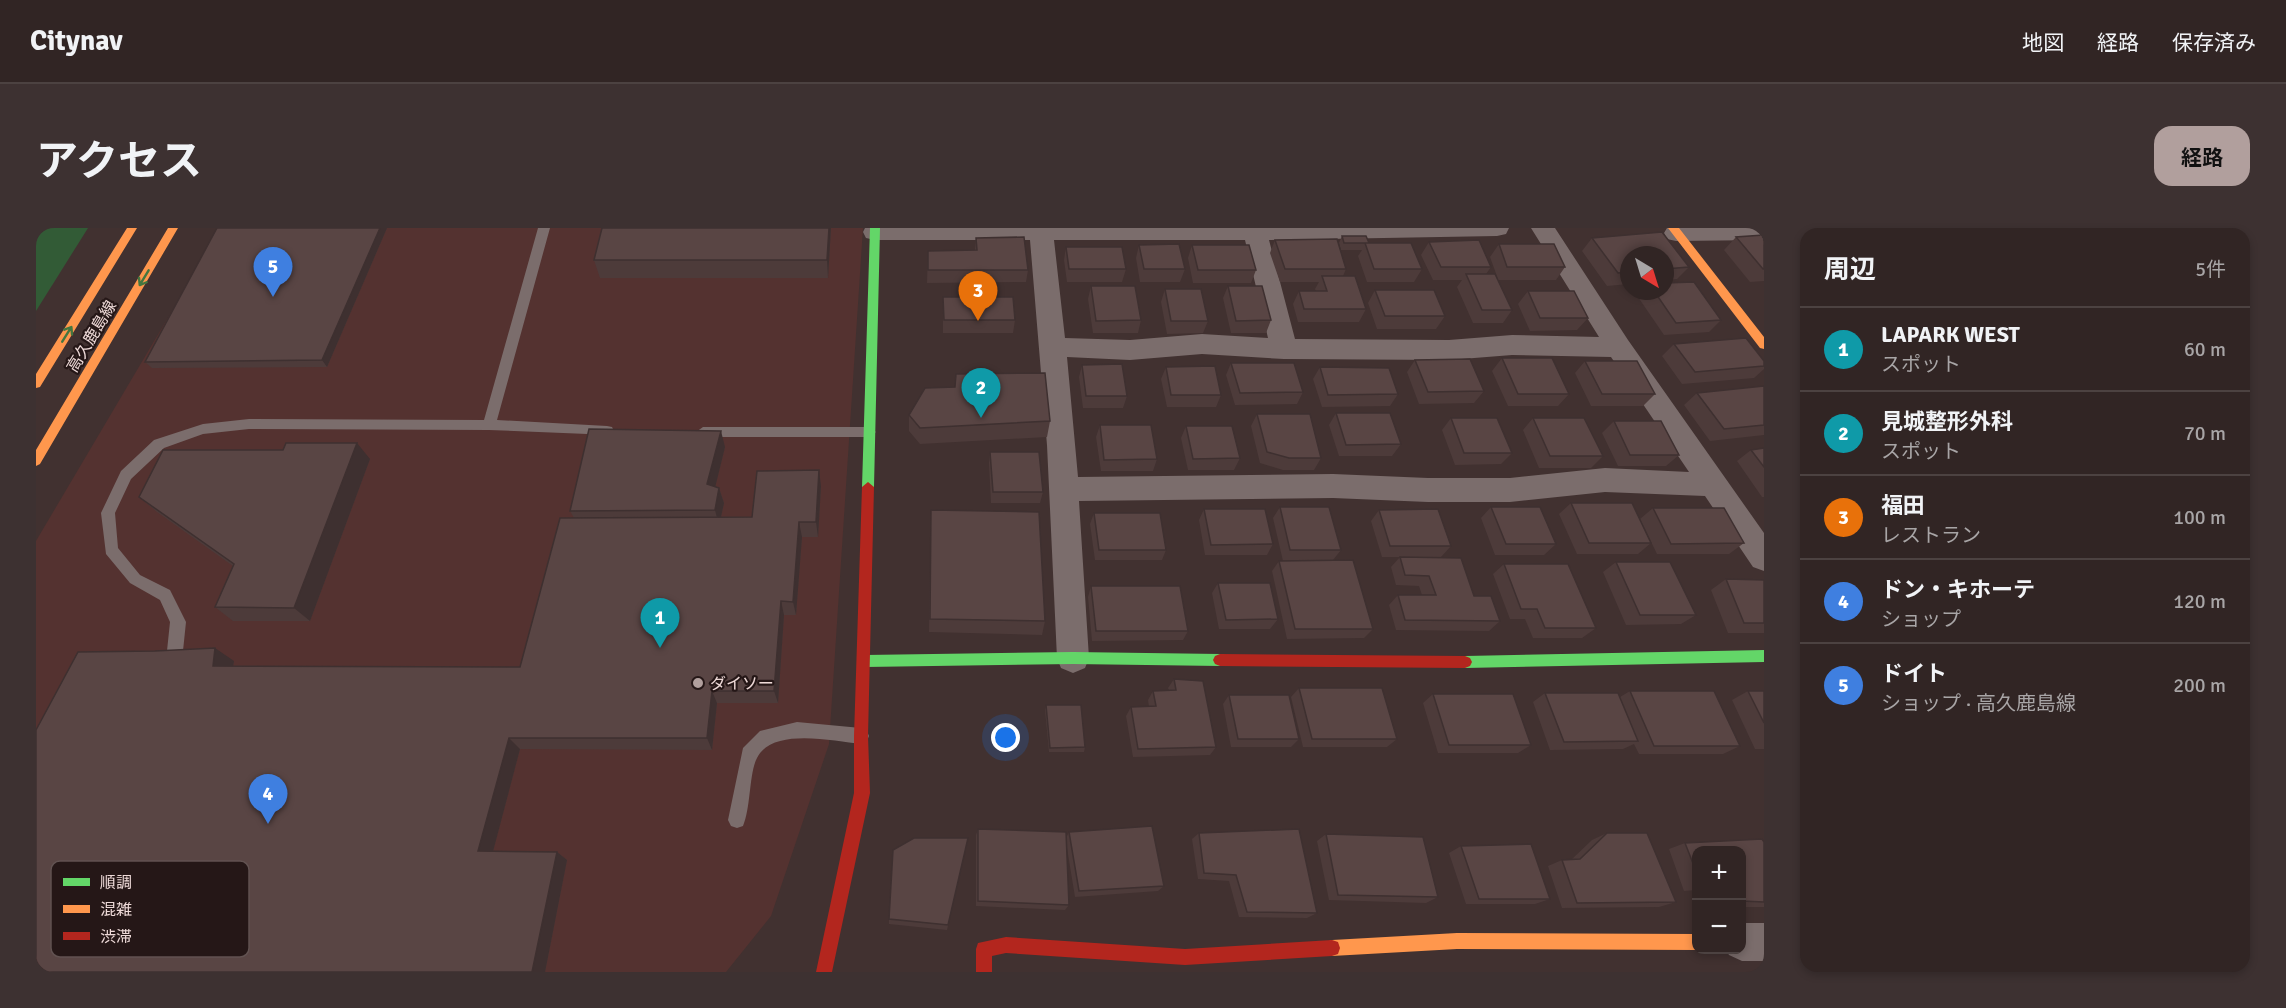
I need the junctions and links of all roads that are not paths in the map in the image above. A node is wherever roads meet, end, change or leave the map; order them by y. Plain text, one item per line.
1 (132, 228) edge
2 (173, 228) edge
3 (544, 228) edge
4 (1497, 228) edge
5 (1543, 228) edge
6 (875, 230) edge
7 (1255, 231) junction
8 (1674, 231) edge
9 (1764, 232) edge
10 (1041, 233) junction
11 (1764, 345) edge
12 (1054, 347) junction
13 (1619, 347) junction
14 (1284, 349) junction
15 (36, 384) edge
16 (489, 425) junction
17 (625, 432) edge
18 (692, 432) edge
19 (869, 432) junction
20 (36, 461) edge
21 (1715, 486) junction
22 (1065, 489) junction
23 (1764, 558) edge
24 (1764, 656) edge
25 (1074, 658) junction
26 (865, 661) junction
27 (166, 685) edge
28 (861, 736) junction
29 (737, 820) dead end
30 (1692, 942) edge
31 (1746, 942) edge
32 (1764, 942) edge
33 (1186, 964) edge
34 (824, 972) edge
35 (984, 972) edge

15 -> 1 street, 高久鹿島線
2 -> 20 street, 高久鹿島線
3 - 16 lane
4 - 7 street
5 - 13 street
6 - 10 street
6 - 19 street
7 - 10 street
7 - 14 street
8 - 9 street
8 - 11 street
10 - 12 street
12 - 14 street
12 - 22 street
13 - 14 street
13 - 21 street
16 - 17 lane
16 - 27 lane
18 - 19 lane
19 - 26 street
21 - 22 street
21 - 23 street
22 - 25 street
24 - 25 street
25 - 26 street
26 - 28 street
28 - 29 lane
28 - 34 street
30 - 33 street
31 - 32 street
33 - 35 street

